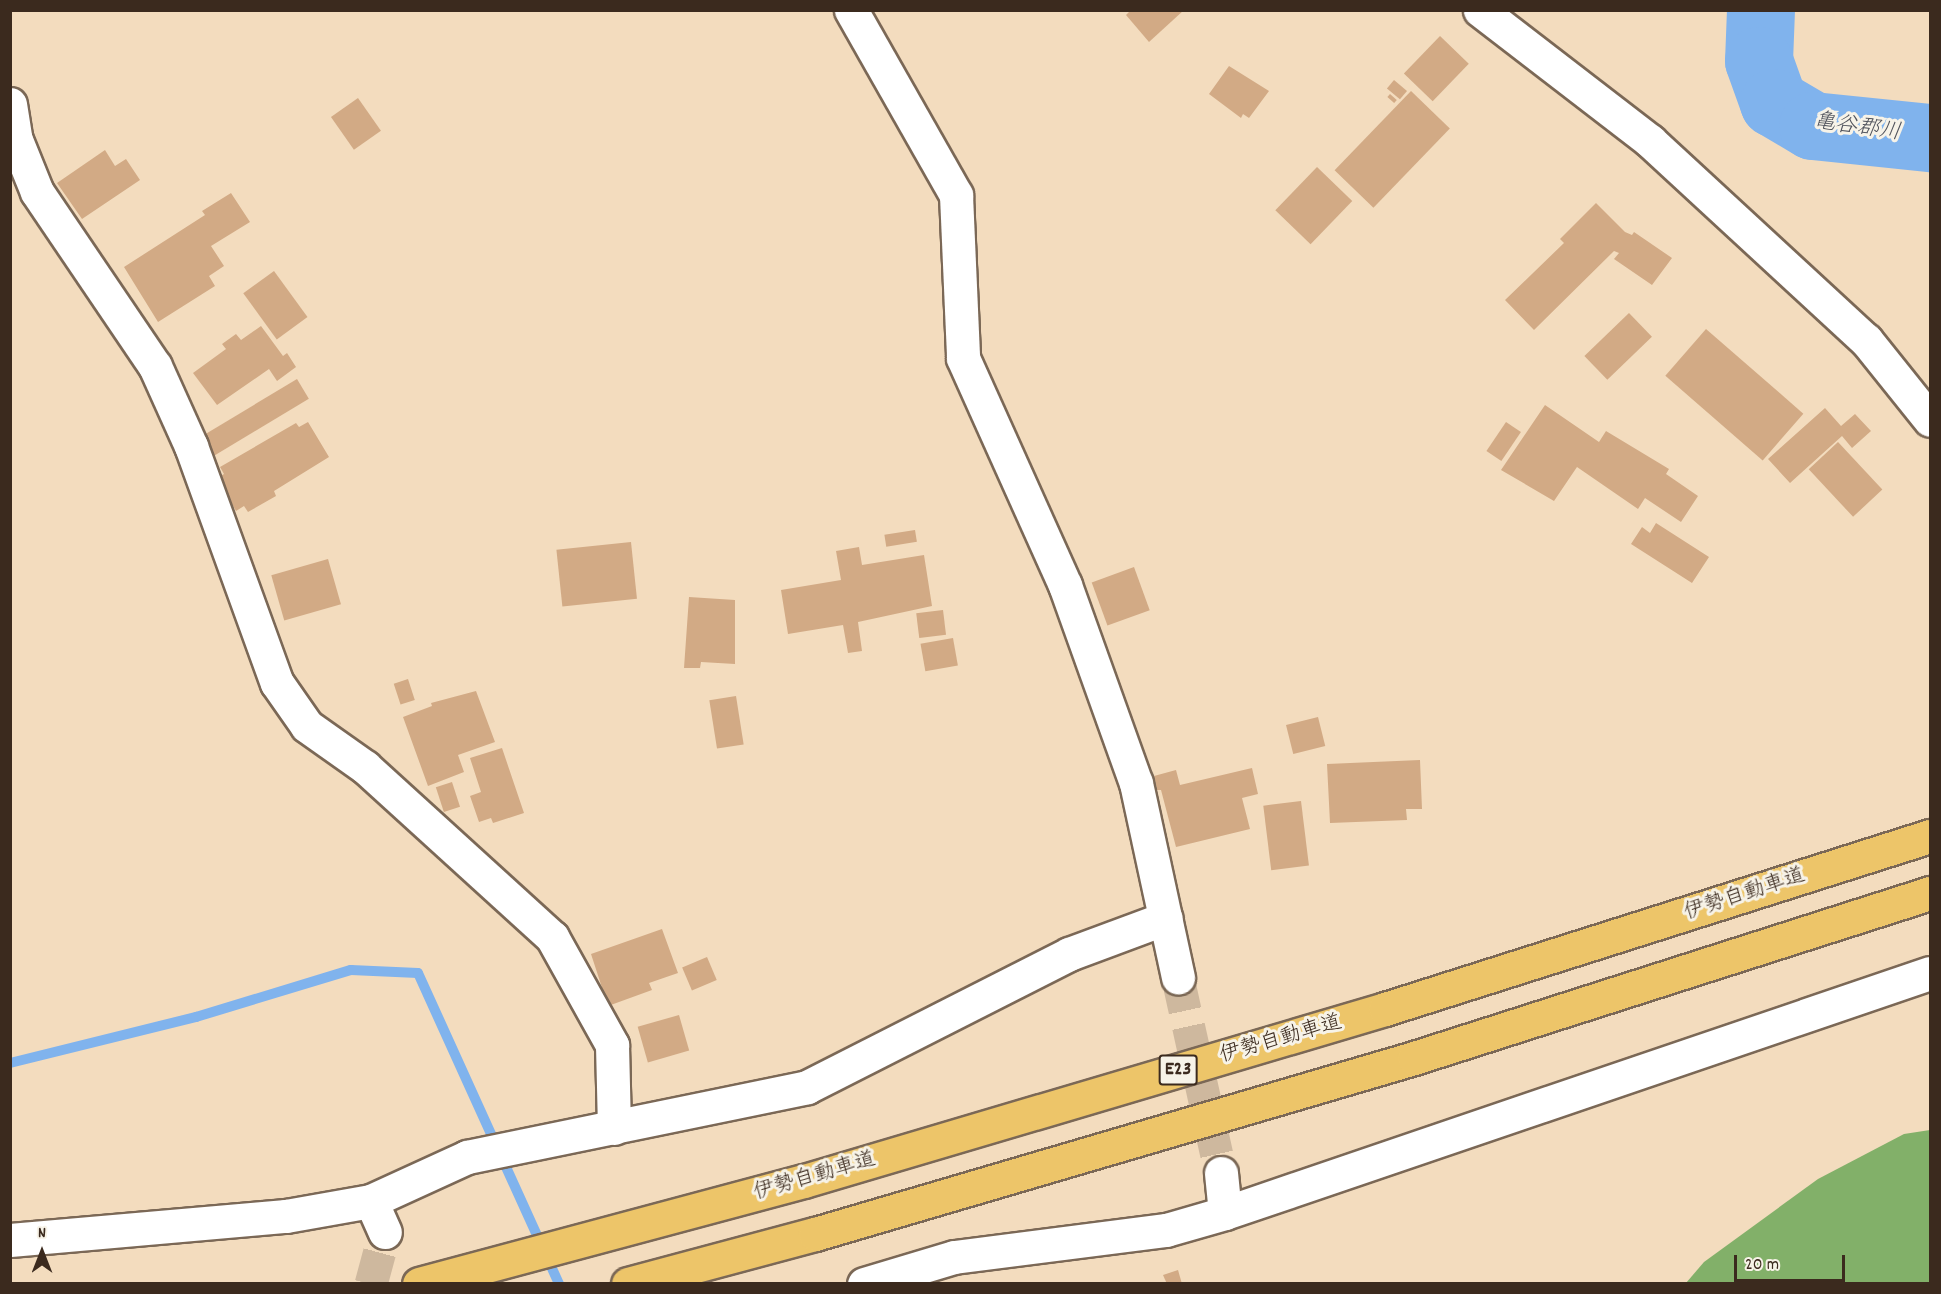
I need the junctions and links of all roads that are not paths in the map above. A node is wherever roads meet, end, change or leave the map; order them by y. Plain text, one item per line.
1 (851, 10) edge
2 (1480, 10) edge
3 (10, 104) edge
4 (1930, 420) edge
5 (1930, 836) edge
6 (1930, 892) edge
7 (1166, 918) junction
8 (1930, 973) edge
9 (1178, 978) tunnel mouth
10 (614, 1128) junction
11 (1221, 1173) tunnel mouth
12 (371, 1201) junction
13 (1225, 1213) junction
14 (384, 1232) tunnel mouth
15 (10, 1240) edge
16 (883, 1281) edge
17 (419, 1284) edge
18 (628, 1284) edge

1 - 7 street
2 - 4 street
3 - 10 street
5 - 17 highway, 伊勢自動車道 / E23
6 - 18 highway
7 - 9 street
7 - 10 street
8 - 13 street
10 - 12 street
11 - 13 street
12 - 14 street
12 - 15 street
13 - 16 street

